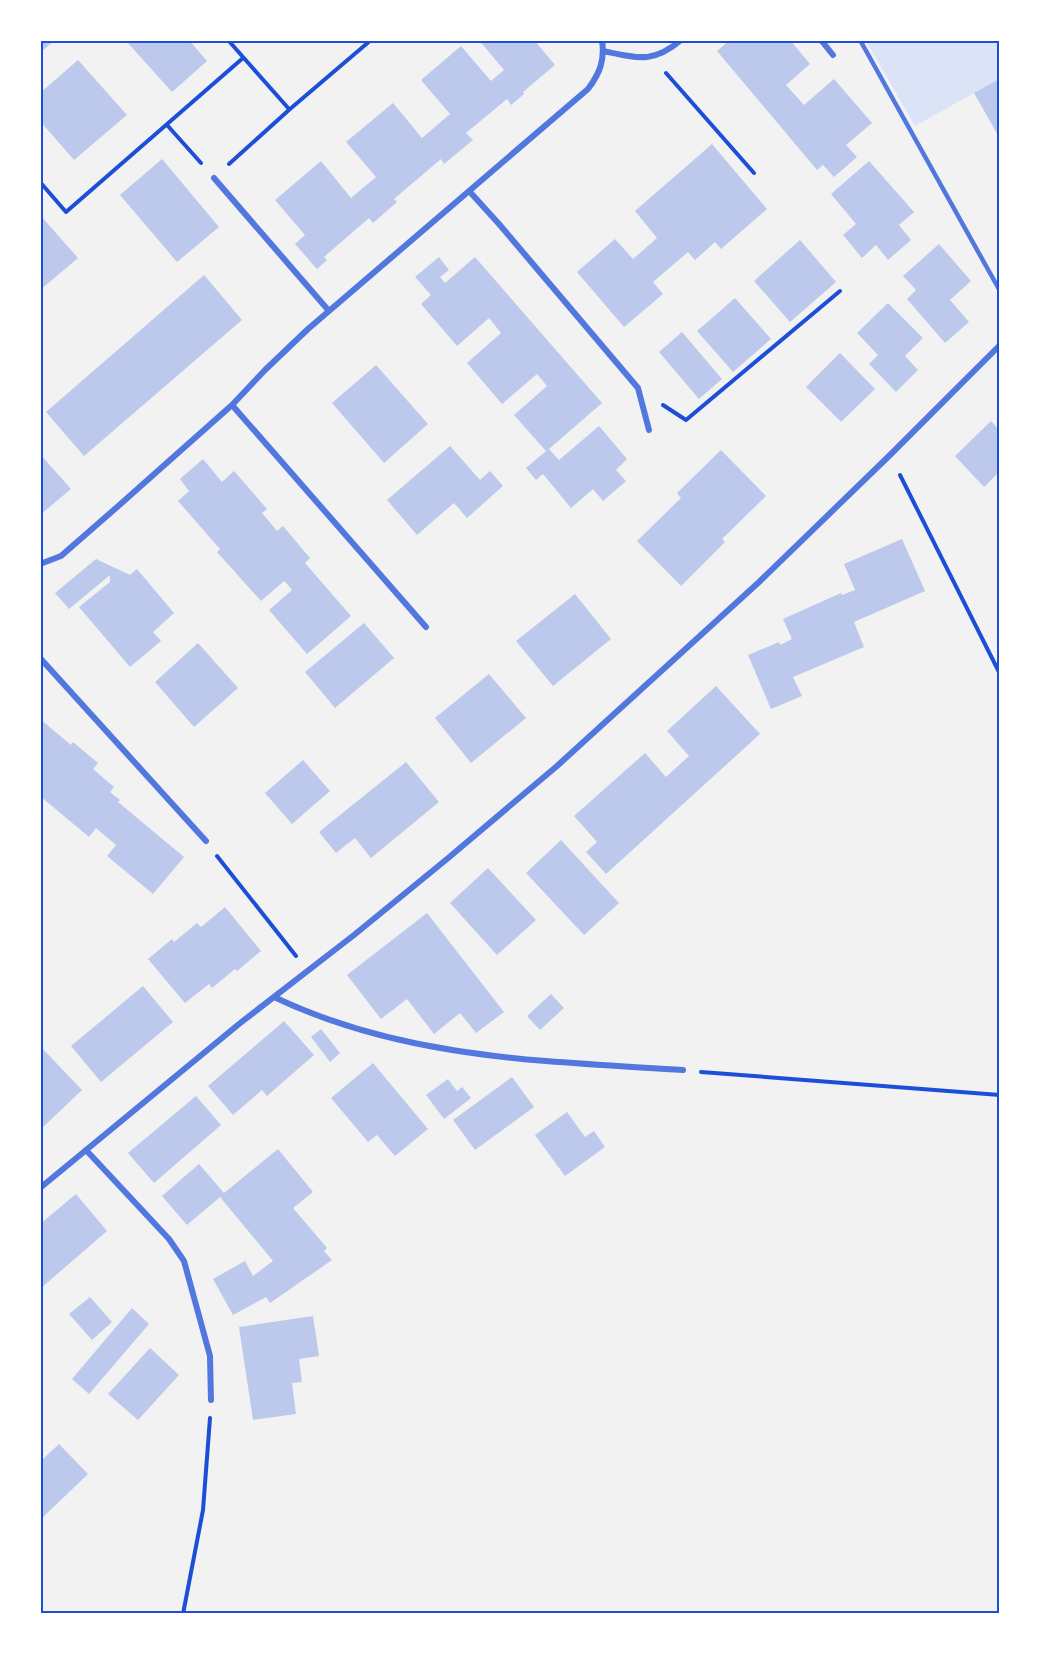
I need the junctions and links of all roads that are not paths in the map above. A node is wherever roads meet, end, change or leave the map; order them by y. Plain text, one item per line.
1 (602, 40) edge
2 (681, 40) edge
3 (821, 40) edge
4 (860, 40) edge
5 (603, 51) junction
6 (833, 54) dead end
7 (214, 178) road end
8 (470, 192) junction
9 (999, 291) edge
10 (329, 311) junction
11 (999, 345) edge
12 (232, 405) junction
13 (649, 430) dead end
14 (40, 564) edge
15 (426, 627) dead end
16 (40, 658) edge
17 (206, 841) road end
18 (274, 997) junction
19 (682, 1070) road end
20 (86, 1150) junction
21 (40, 1188) edge
22 (211, 1400) road end

1 - 5 street
2 - 5 street
3 - 6 street
4 - 9 lane
5 - 8 street
7 - 10 street
8 - 10 street
8 - 13 street
10 - 12 street
11 - 18 street
12 - 14 street
12 - 15 street
16 - 17 street
18 - 19 street
18 - 20 street
20 - 21 street
20 - 22 street

